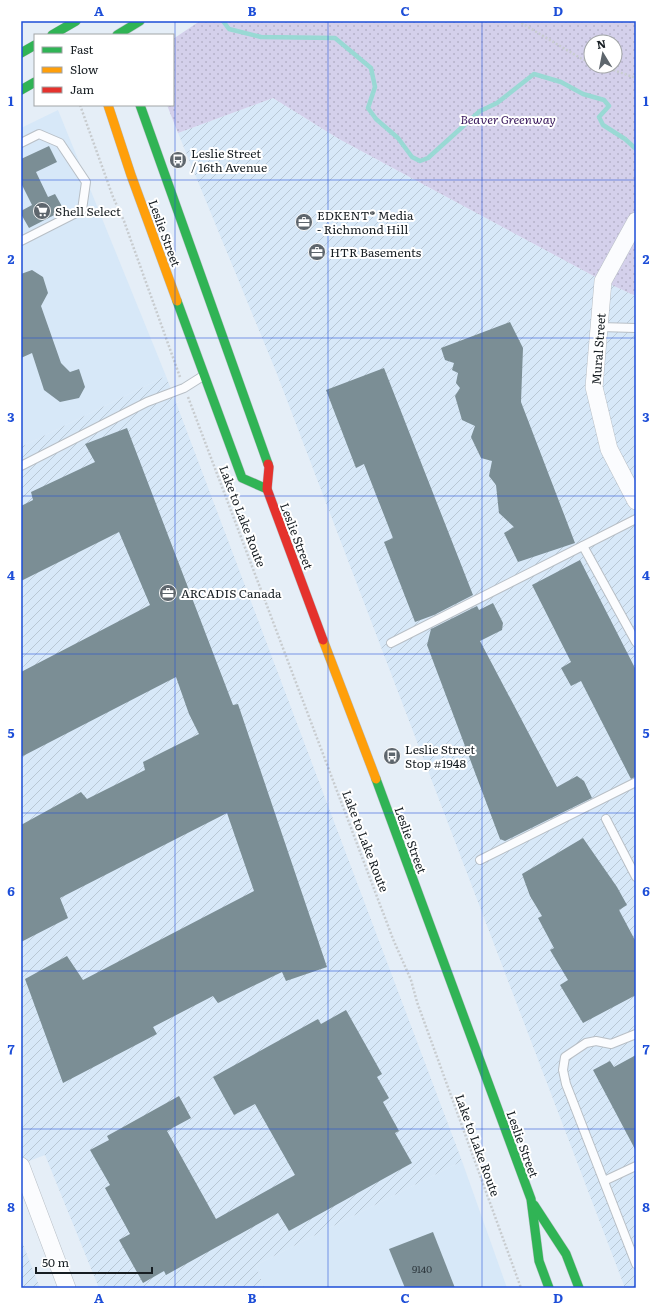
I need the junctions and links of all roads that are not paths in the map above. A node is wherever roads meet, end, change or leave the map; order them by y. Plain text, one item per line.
1 (140, 21) edge
2 (79, 23) edge
3 (115, 33) edge
4 (54, 34) edge
5 (34, 46) edge
6 (21, 53) edge
7 (34, 83) edge
8 (21, 90) edge
9 (108, 106) edge
10 (140, 106) edge
11 (21, 143) edge
12 (636, 221) edge
13 (21, 241) edge
14 (599, 327) junction
15 (636, 328) edge
16 (204, 376) junction
17 (21, 466) edge
18 (267, 489) junction
19 (636, 501) edge
20 (636, 519) edge
21 (583, 546) junction
22 (636, 642) edge
23 (391, 643) dead end
24 (636, 782) edge
25 (606, 818) dead end
26 (480, 860) dead end
27 (636, 877) edge
28 (636, 1034) edge
29 (636, 1166) edge
30 (21, 1168) edge
31 (604, 1181) junction
32 (531, 1199) junction
33 (636, 1264) edge
34 (67, 1288) edge
35 (549, 1288) edge
36 (579, 1288) edge

1 - 3 main road
2 - 4 main road
5 - 6 main road
7 - 8 main road
9 - 16 main road, Leslie Street
10 - 18 main road, Leslie Street
11 - 13 lane
12 - 14 street, Mural Street
14 - 15 lane
14 - 19 street, Mural Street
16 - 17 lane
16 - 18 main road, Leslie Street
18 - 32 main road, Leslie Street
20 - 21 lane
21 - 22 lane
21 - 23 lane
24 - 26 lane
25 - 27 lane
28 - 31 lane
29 - 31 lane
30 - 34 street
31 - 33 lane
32 - 35 main road, Leslie Street
32 - 36 main road, Leslie Street

